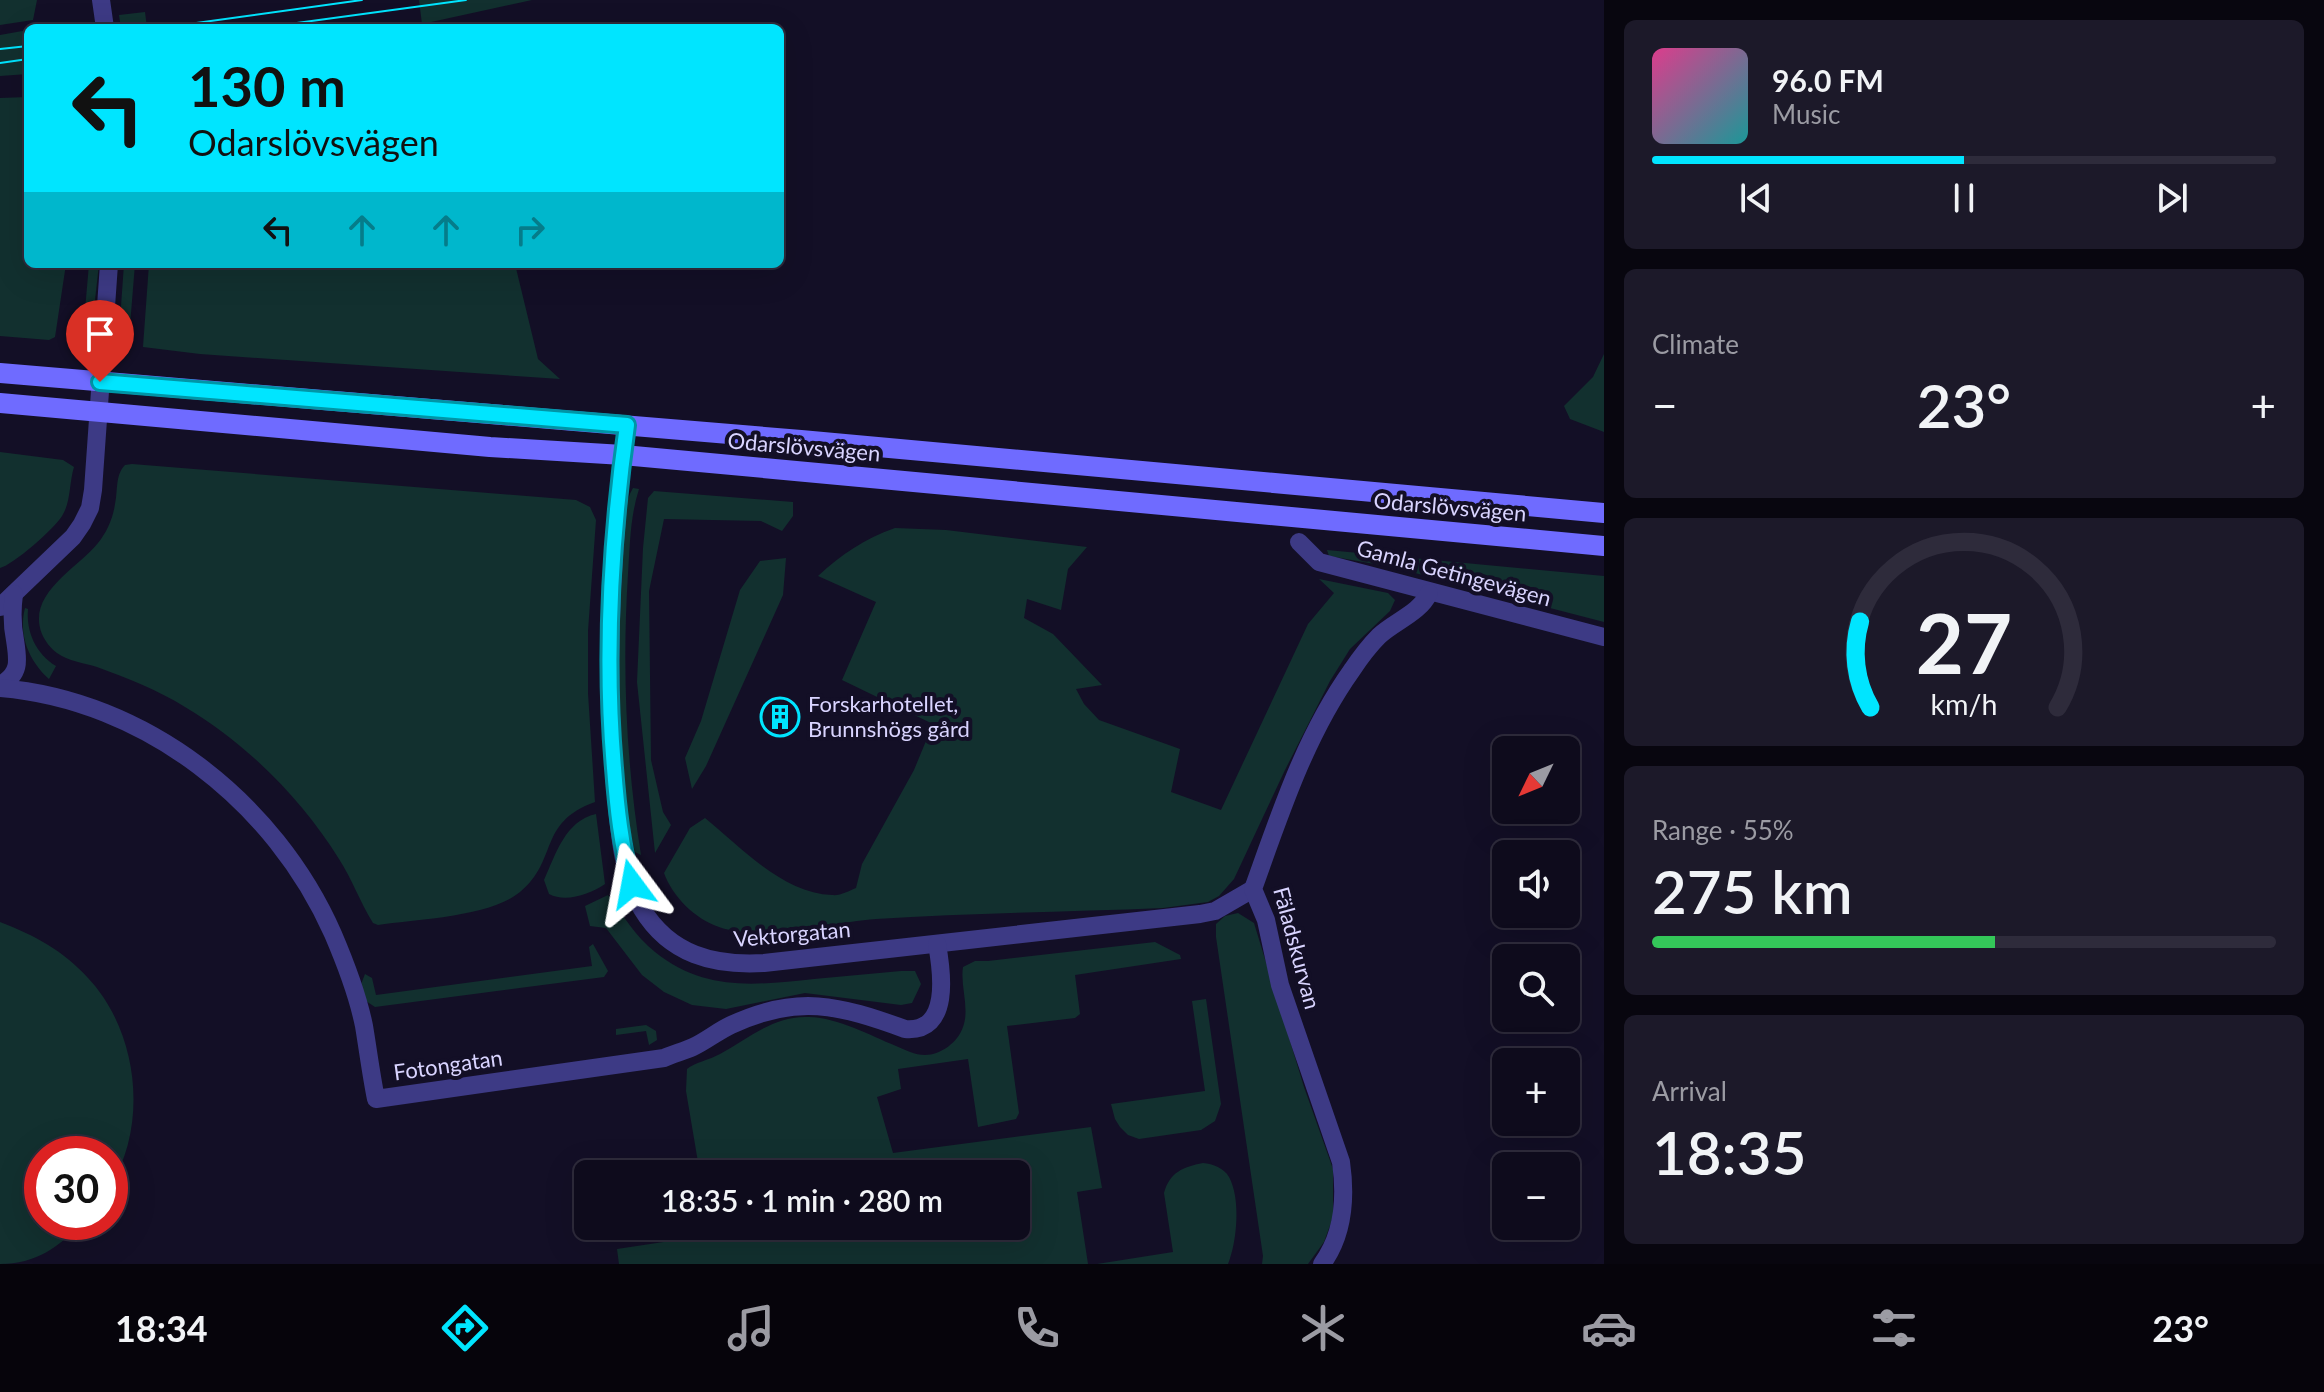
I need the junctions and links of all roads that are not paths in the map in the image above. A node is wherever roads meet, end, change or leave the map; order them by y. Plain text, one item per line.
1 (101, 0) edge
2 (104, 24) edge
3 (109, 268) edge
4 (0, 373) edge
5 (100, 382) junction
6 (0, 403) edge
7 (98, 411) junction
8 (627, 425) junction
9 (623, 455) junction
10 (1604, 513) edge
11 (1299, 542) dead end
12 (1604, 546) edge
13 (1429, 593) junction
14 (7, 600) edge
15 (0, 631) edge
16 (1604, 637) edge
17 (17, 649) junction
18 (0, 686) edge
19 (54, 695) junction
20 (1253, 889) junction
21 (937, 944) junction
22 (1322, 1264) edge

1 - 2 street
3 - 5 street
4 - 5 main road, Odarslövsvägen
5 - 7 street
5 - 8 main road, Odarslövsvägen
6 - 7 main road, Odarslövsvägen
7 - 9 main road, Odarslövsvägen
7 - 14 street
8 - 9 street, Vektorgatan
8 - 10 main road, Odarslövsvägen
9 - 12 main road, Odarslövsvägen
9 - 21 street, Vektorgatan
11 - 13 street, Gamla Getingevägen
13 - 16 street, Gamla Getingevägen
13 - 20 street, Fäladskurvan
14 - 17 street
15 - 17 street, Fotongatan
17 - 18 street, Fotongatan
17 - 19 street, Fotongatan
18 - 19 street, Fotongatan
19 - 21 street, Fotongatan
20 - 21 street, Vektorgatan
20 - 22 street, Fäladskurvan

